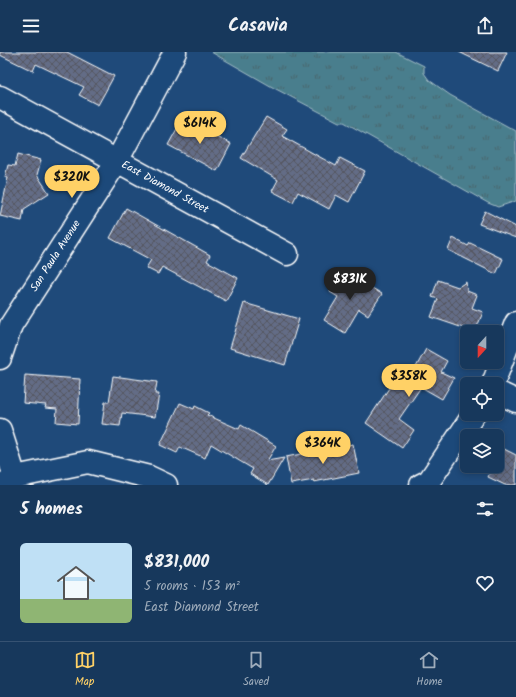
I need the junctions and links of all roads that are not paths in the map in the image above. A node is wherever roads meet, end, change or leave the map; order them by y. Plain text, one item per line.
1 (175, 52) edge
2 (0, 97) edge
3 (117, 161) junction
4 (287, 254) dead end
5 (516, 323) edge
6 (0, 358) edge
7 (496, 377) edge
8 (504, 395) edge
9 (516, 400) edge
10 (469, 421) edge
11 (0, 430) edge
12 (9, 481) edge
13 (166, 485) edge
14 (421, 485) edge

1 - 3 street, San Paula Avenue
2 - 3 street, East Diamond Street
3 - 4 street, East Diamond Street
3 - 6 street, San Paula Avenue
5 - 7 street
8 - 9 street
10 - 14 street
11 - 12 street
12 - 13 street

